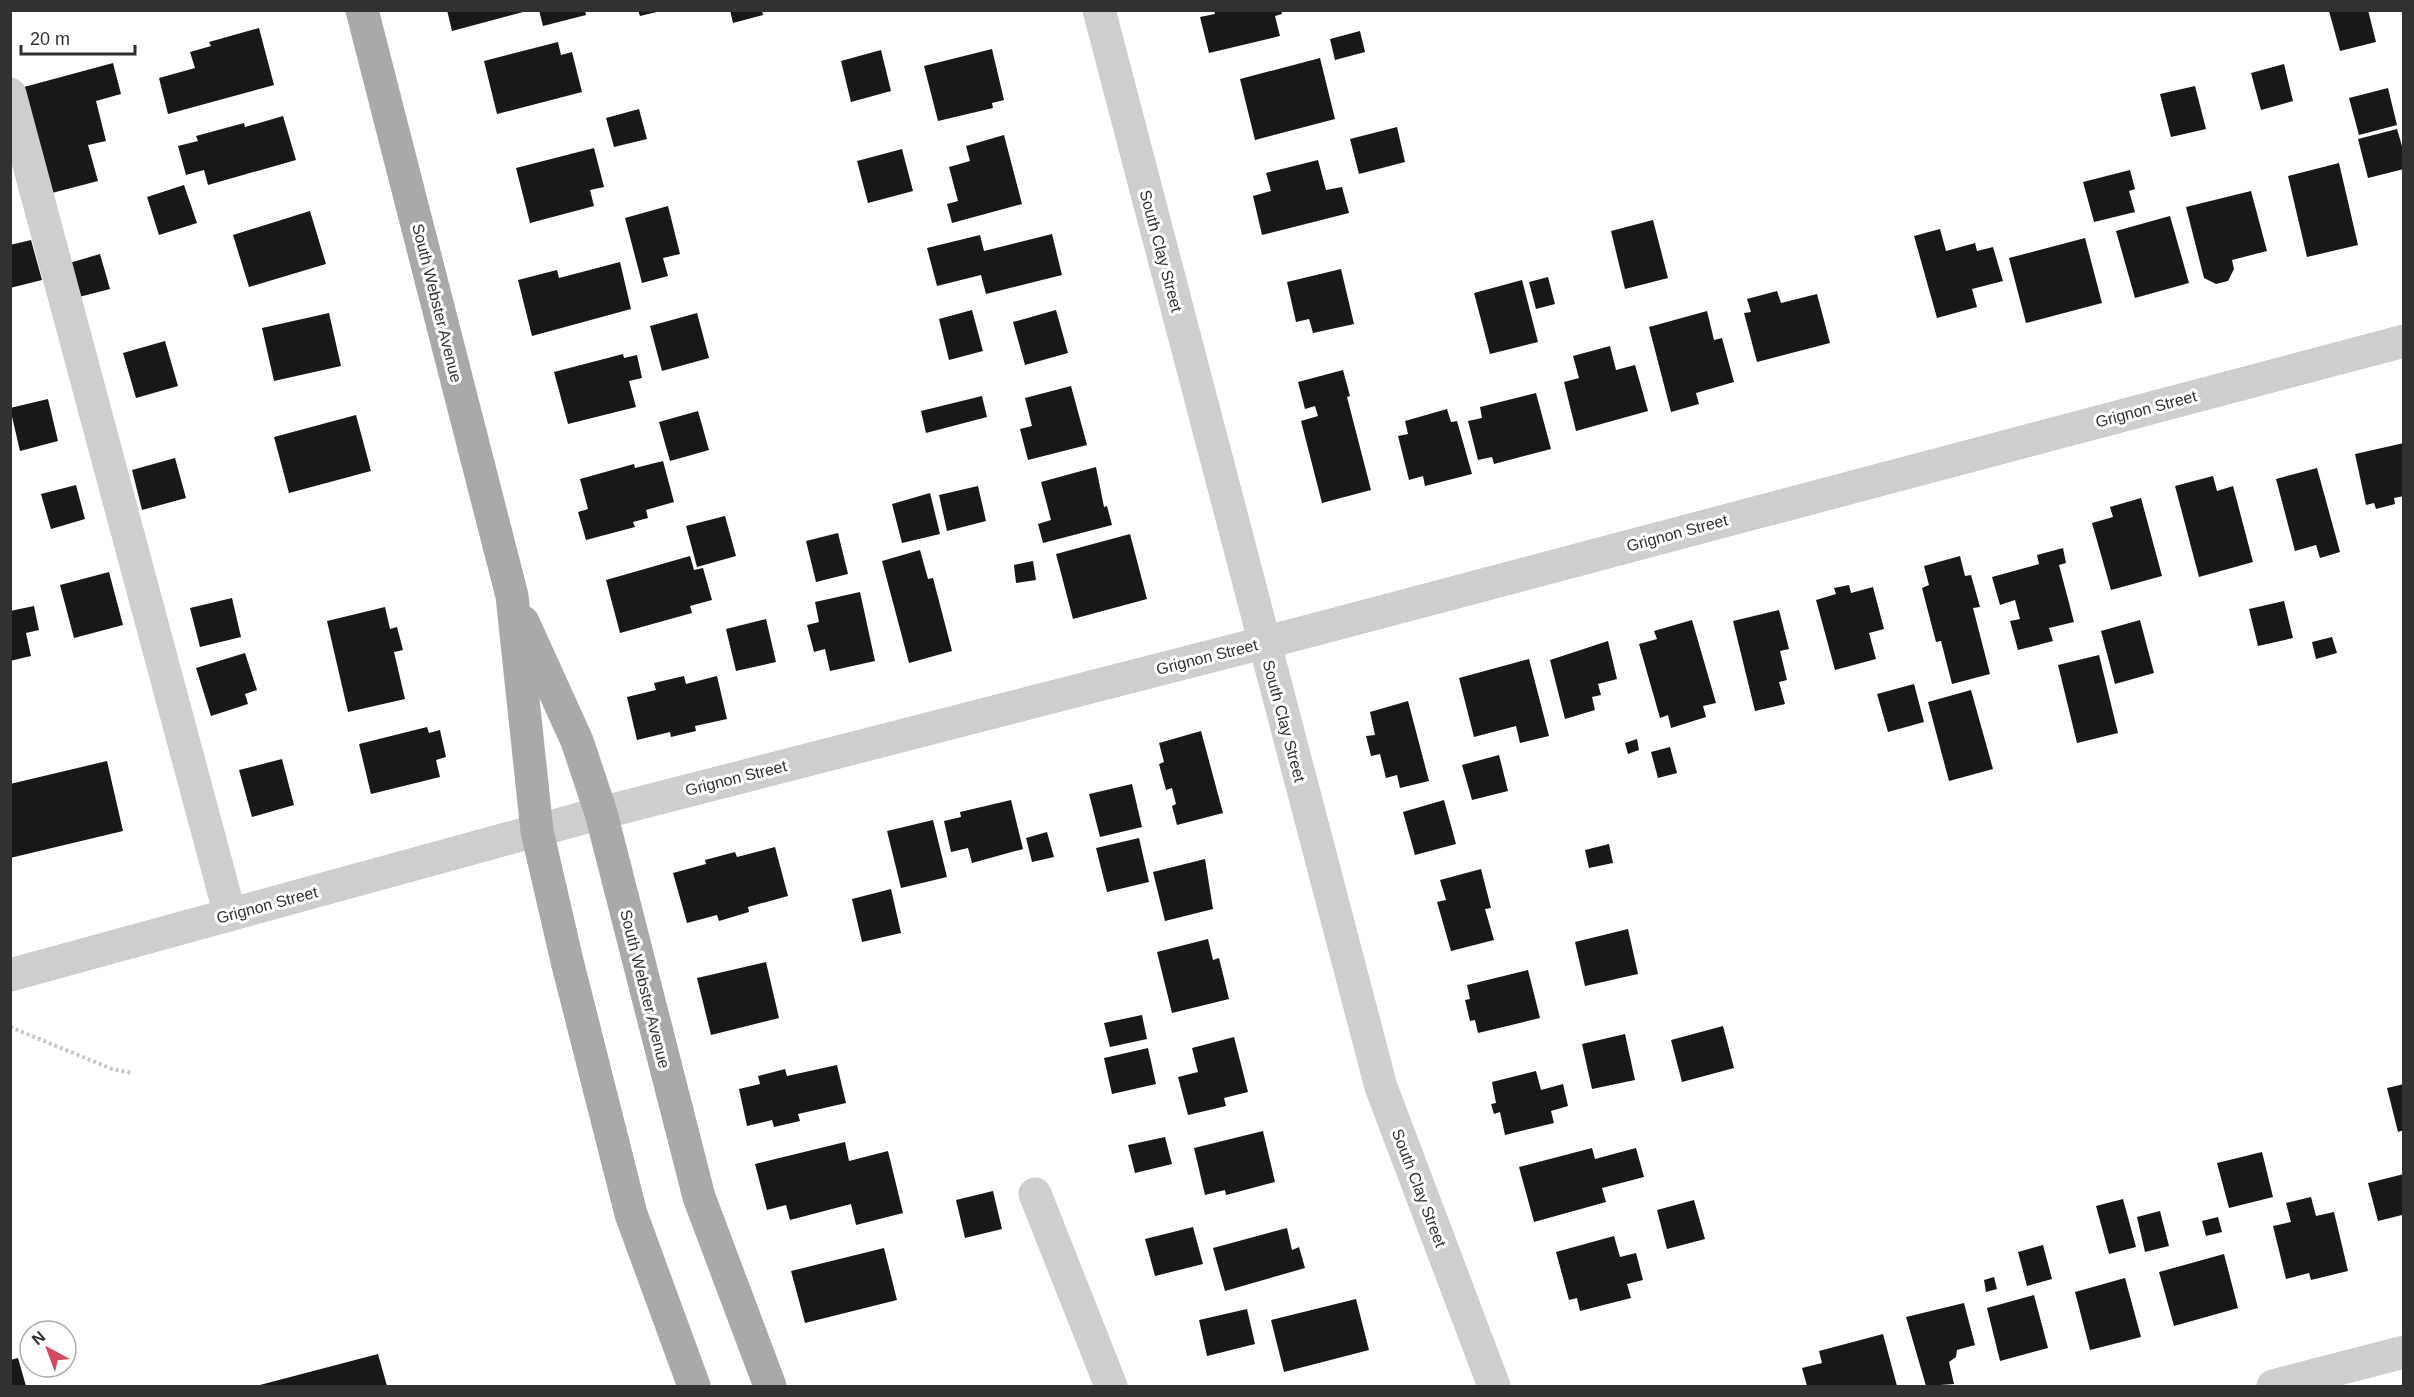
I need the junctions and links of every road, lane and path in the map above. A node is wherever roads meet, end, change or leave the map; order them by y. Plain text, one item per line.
1 (362, 10) edge
2 (1099, 10) edge
3 (10, 94) edge
4 (2403, 341) edge
5 (512, 596) junction
6 (1263, 642) junction
7 (602, 813) junction
8 (537, 831) junction
9 (230, 915) junction
10 (10, 975) edge
11 (10, 1028) edge
12 (132, 1073) dead end
13 (1035, 1194) dead end
14 (2403, 1352) edge
15 (694, 1386) edge
16 (770, 1386) edge
17 (1111, 1386) edge
18 (1494, 1386) edge
19 (2273, 1386) edge

1 - 5 main road, South Webster Avenue
2 - 6 street, South Clay Street
3 - 9 street
4 - 6 street, Grignon Street
5 - 7 main road, South Webster Avenue
5 - 8 main road, South Webster Avenue
6 - 7 street, Grignon Street
6 - 18 street, South Clay Street
7 - 8 street, Grignon Street
7 - 16 main road, South Webster Avenue
8 - 9 street, Grignon Street
8 - 15 main road, South Webster Avenue
9 - 10 street, Grignon Street
11 - 12 path
13 - 17 street
14 - 19 street

